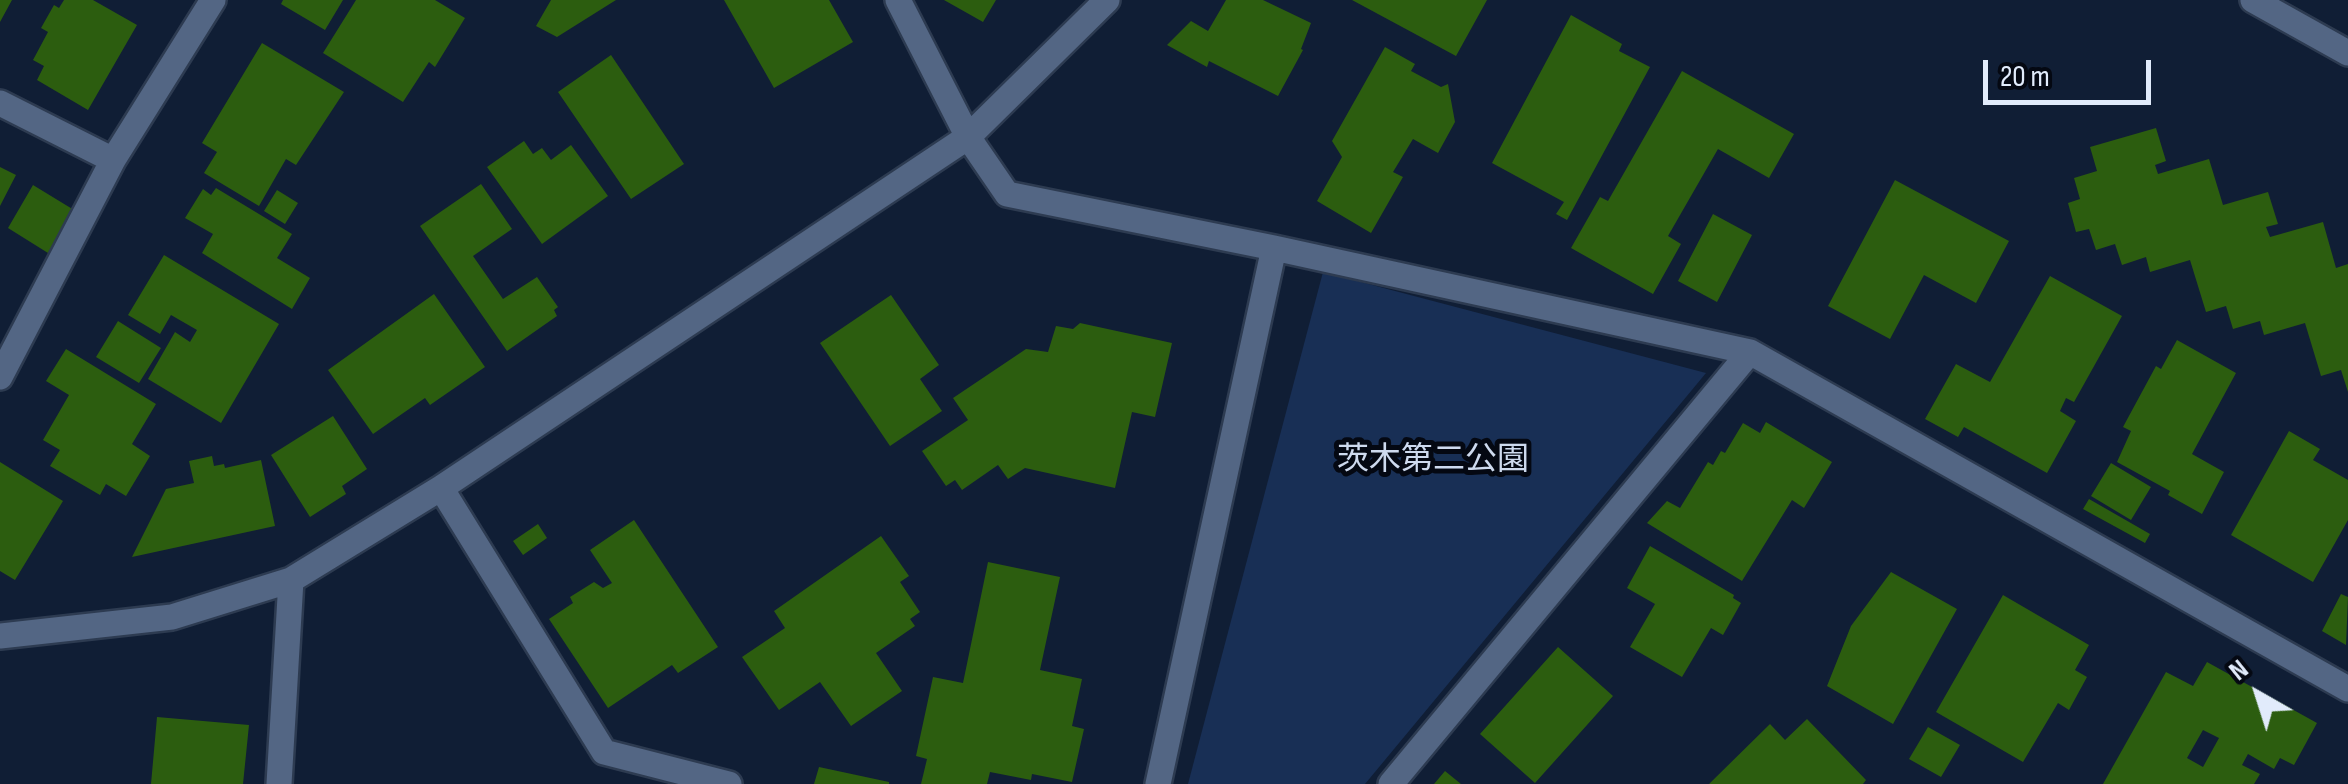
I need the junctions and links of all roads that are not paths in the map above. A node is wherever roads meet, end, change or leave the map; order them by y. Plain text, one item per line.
1 (212, 0) edge
2 (898, 0) edge
3 (1107, 0) edge
4 (2253, 0) edge
5 (2348, 53) edge
6 (0, 103) edge
7 (968, 136) junction
8 (114, 160) junction
9 (1274, 248) junction
10 (1750, 352) junction
11 (0, 377) edge
12 (441, 488) junction
13 (291, 580) junction
14 (0, 636) edge
15 (2348, 689) edge
16 (279, 784) edge
17 (729, 784) edge
18 (1158, 784) edge
19 (1392, 784) edge

1 - 8 street
2 - 7 street
3 - 7 street
4 - 5 street
6 - 8 street
7 - 9 street
7 - 12 street
8 - 11 street
9 - 10 street
9 - 18 street
10 - 15 street
10 - 19 street
12 - 13 street
12 - 17 street
13 - 14 street
13 - 16 street

